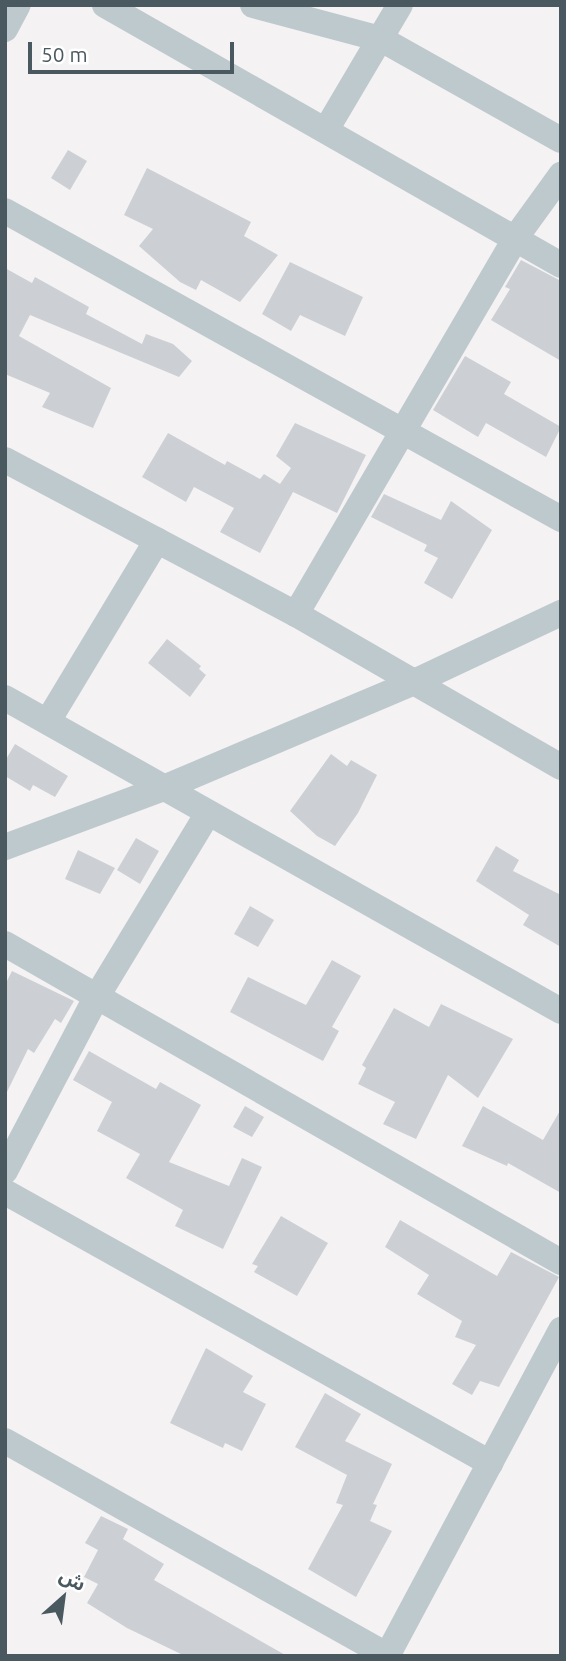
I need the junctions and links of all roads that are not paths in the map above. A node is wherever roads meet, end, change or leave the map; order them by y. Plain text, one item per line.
1 (18, 5) edge
2 (105, 5) edge
3 (253, 5) edge
4 (400, 5) edge
5 (5, 29) edge
6 (381, 39) junction
7 (326, 130) junction
8 (561, 140) edge
9 (561, 175) edge
10 (5, 211) edge
11 (516, 237) junction
12 (561, 265) edge
13 (405, 430) junction
14 (5, 460) edge
15 (561, 519) edge
16 (158, 540) junction
17 (561, 613) edge
18 (296, 614) junction
19 (412, 683) junction
20 (5, 698) edge
21 (48, 721) junction
22 (561, 767) edge
23 (166, 787) junction
24 (208, 813) junction
25 (5, 847) edge
26 (5, 944) edge
27 (96, 998) junction
28 (561, 1012) edge
29 (5, 1171) edge
30 (5, 1192) edge
31 (561, 1262) edge
32 (561, 1330) edge
33 (5, 1441) edge
34 (489, 1463) junction
35 (387, 1656) edge

1 - 5 street
2 - 7 street
3 - 6 street
4 - 6 street
6 - 7 street
6 - 8 street
7 - 11 street
9 - 11 street
10 - 13 street
11 - 12 street
11 - 13 street
13 - 15 street
13 - 18 street
14 - 16 street
16 - 18 street
16 - 21 street
17 - 19 street
18 - 19 street
19 - 22 street
19 - 23 street
20 - 21 street
21 - 23 street
23 - 24 street
23 - 25 street
24 - 27 street
24 - 28 street
26 - 27 street
27 - 29 street
27 - 31 street
30 - 34 street
32 - 34 street
33 - 35 street
34 - 35 street

